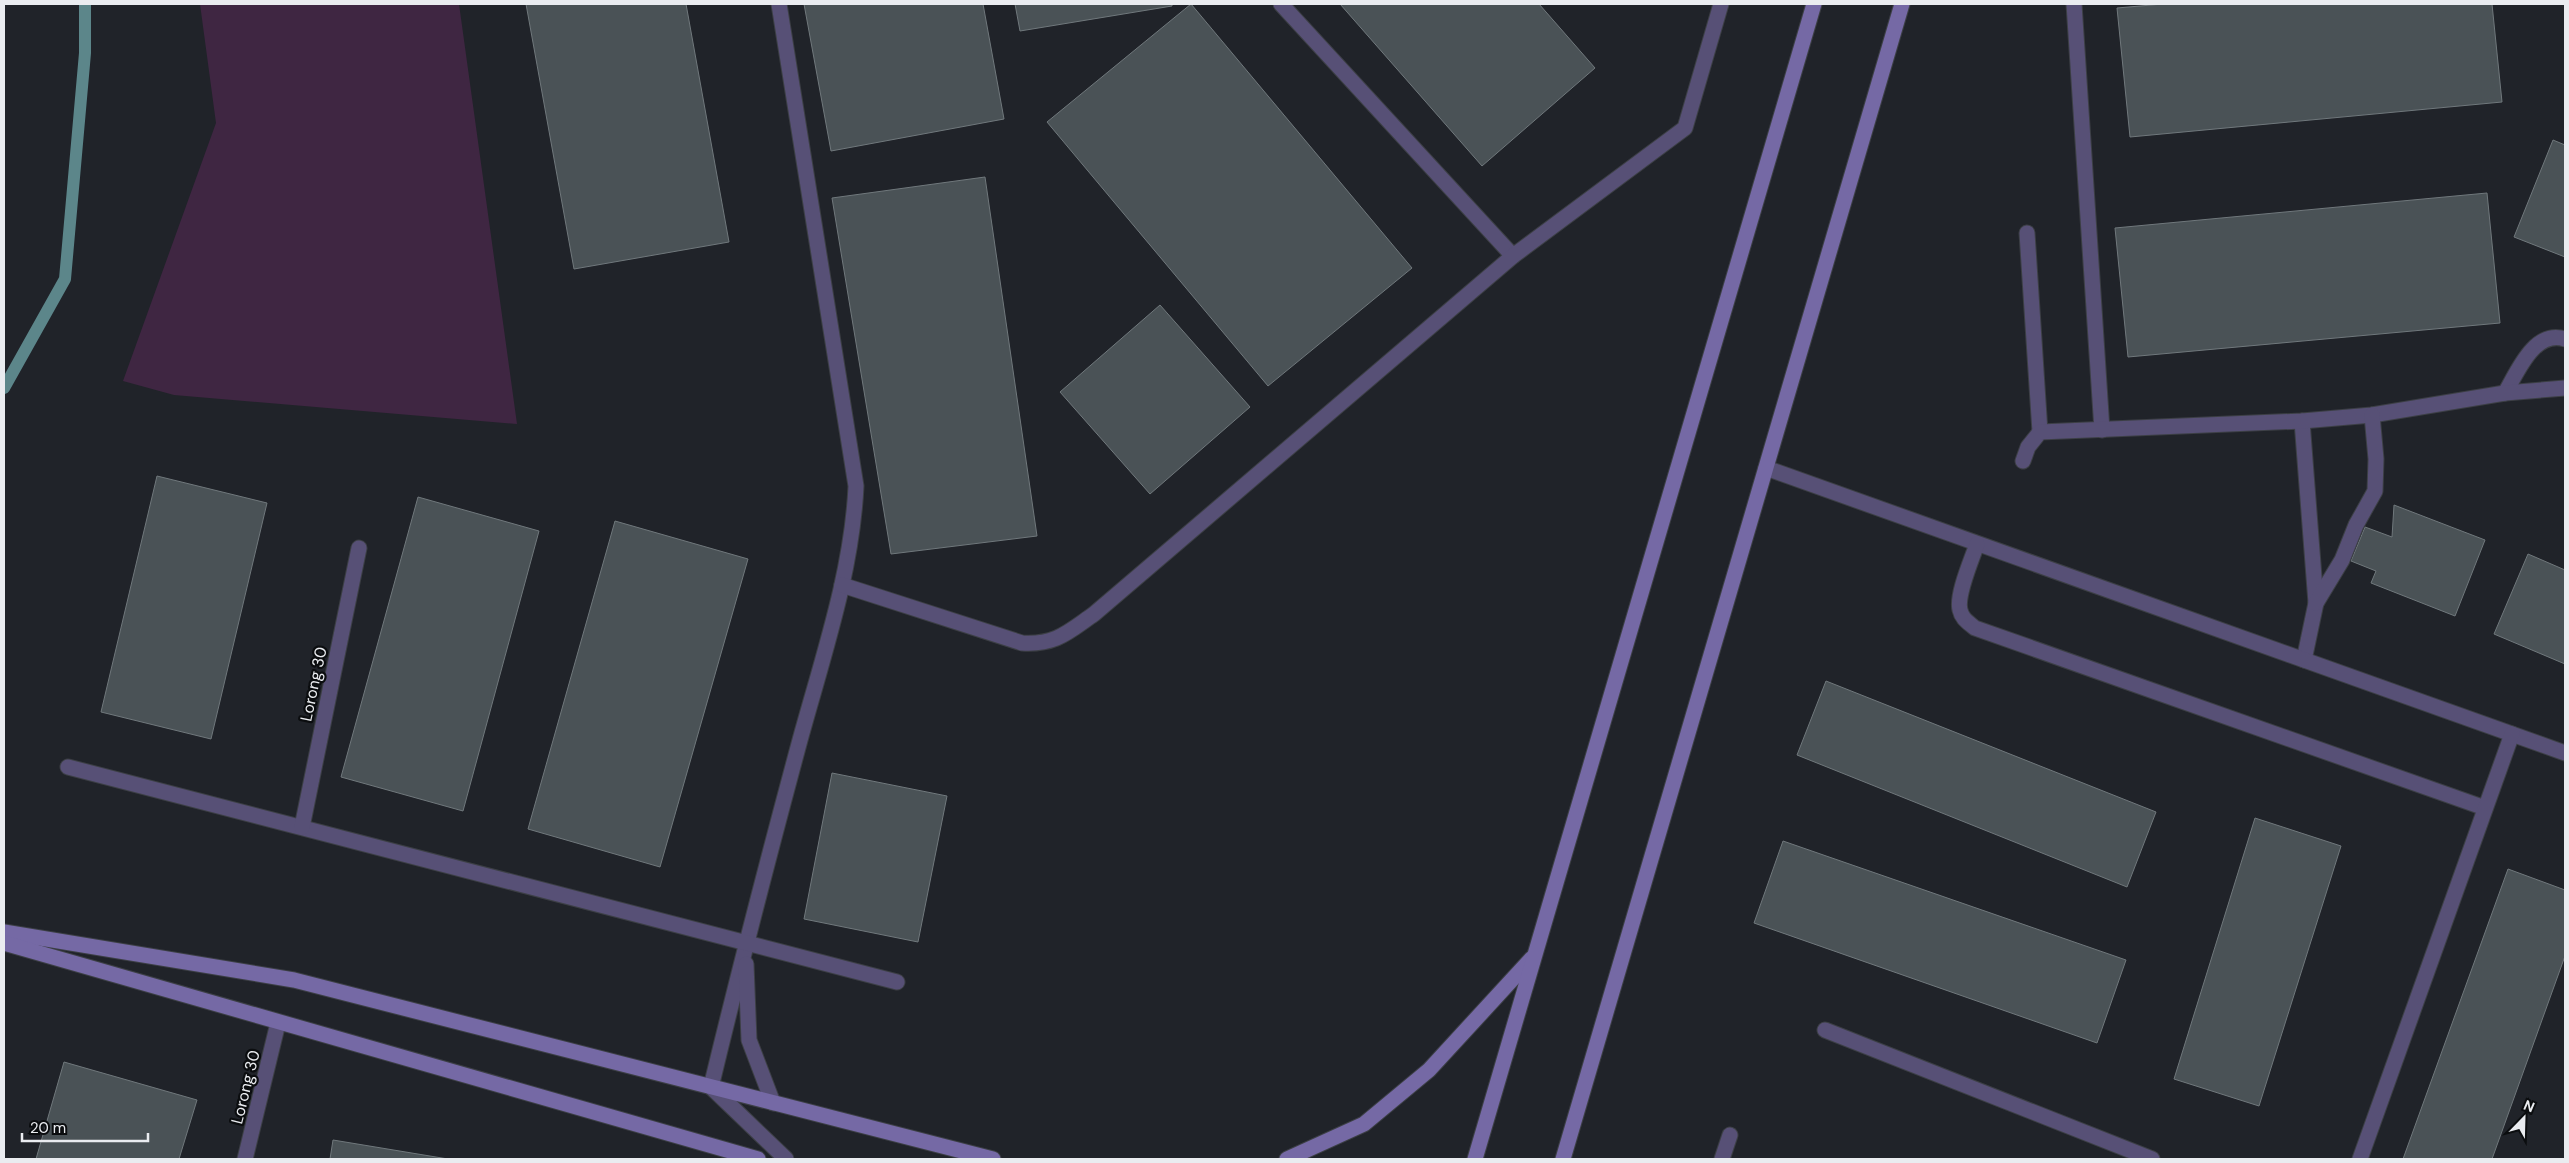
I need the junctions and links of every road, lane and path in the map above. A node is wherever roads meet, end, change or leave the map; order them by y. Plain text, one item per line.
1 (779, 4) edge
2 (1281, 4) edge
3 (1720, 4) edge
4 (1814, 4) edge
5 (1902, 4) edge
6 (2074, 4) edge
7 (2026, 233) dead end
8 (1513, 256) junction
9 (2565, 339) edge
10 (2565, 388) edge
11 (2505, 393) junction
12 (2372, 415) junction
13 (2302, 421) junction
14 (2102, 430) junction
15 (2040, 432) junction
16 (2023, 461) dead end
17 (1766, 468) junction
18 (1977, 544) junction
19 (359, 548) dead end
20 (842, 585) junction
21 (2316, 603) junction
22 (2304, 660) junction
23 (2512, 734) junction
24 (2565, 753) edge
25 (68, 767) dead end
26 (2485, 808) junction
27 (302, 827) junction
28 (4, 932) edge
29 (745, 942) junction
30 (4, 943) edge
31 (1534, 955) junction
32 (897, 982) dead end
33 (278, 1023) junction
34 (1825, 1030) dead end
35 (711, 1087) junction
36 (773, 1103) junction
37 (1730, 1135) dead end
38 (245, 1159) edge
39 (758, 1159) edge
40 (786, 1159) edge
41 (993, 1159) edge
42 (1287, 1159) edge
43 (1475, 1159) edge
44 (1563, 1159) edge
45 (1722, 1159) edge
46 (2152, 1159) edge
47 (2360, 1159) edge

1 - 20 street
2 - 8 street
3 - 8 street
4 - 31 main road
5 - 17 main road
6 - 14 street
7 - 15 street
8 - 20 street
9 - 11 street
10 - 11 street
11 - 12 street
12 - 13 street
12 - 21 street
13 - 14 street
13 - 21 street
14 - 15 street
15 - 16 street
17 - 18 street
17 - 44 main road
18 - 22 street
18 - 26 street
19 - 27 street, Lorong 30
20 - 29 street
21 - 22 street
22 - 23 street
23 - 24 street
23 - 26 street
25 - 27 street
26 - 47 street
27 - 29 street
28 - 35 main road
29 - 32 street
29 - 35 street
29 - 36 street
30 - 33 main road
31 - 42 main road
31 - 43 main road
33 - 38 street, Lorong 30
33 - 39 main road
34 - 46 street
35 - 36 main road
35 - 40 street
36 - 41 main road
37 - 45 street

